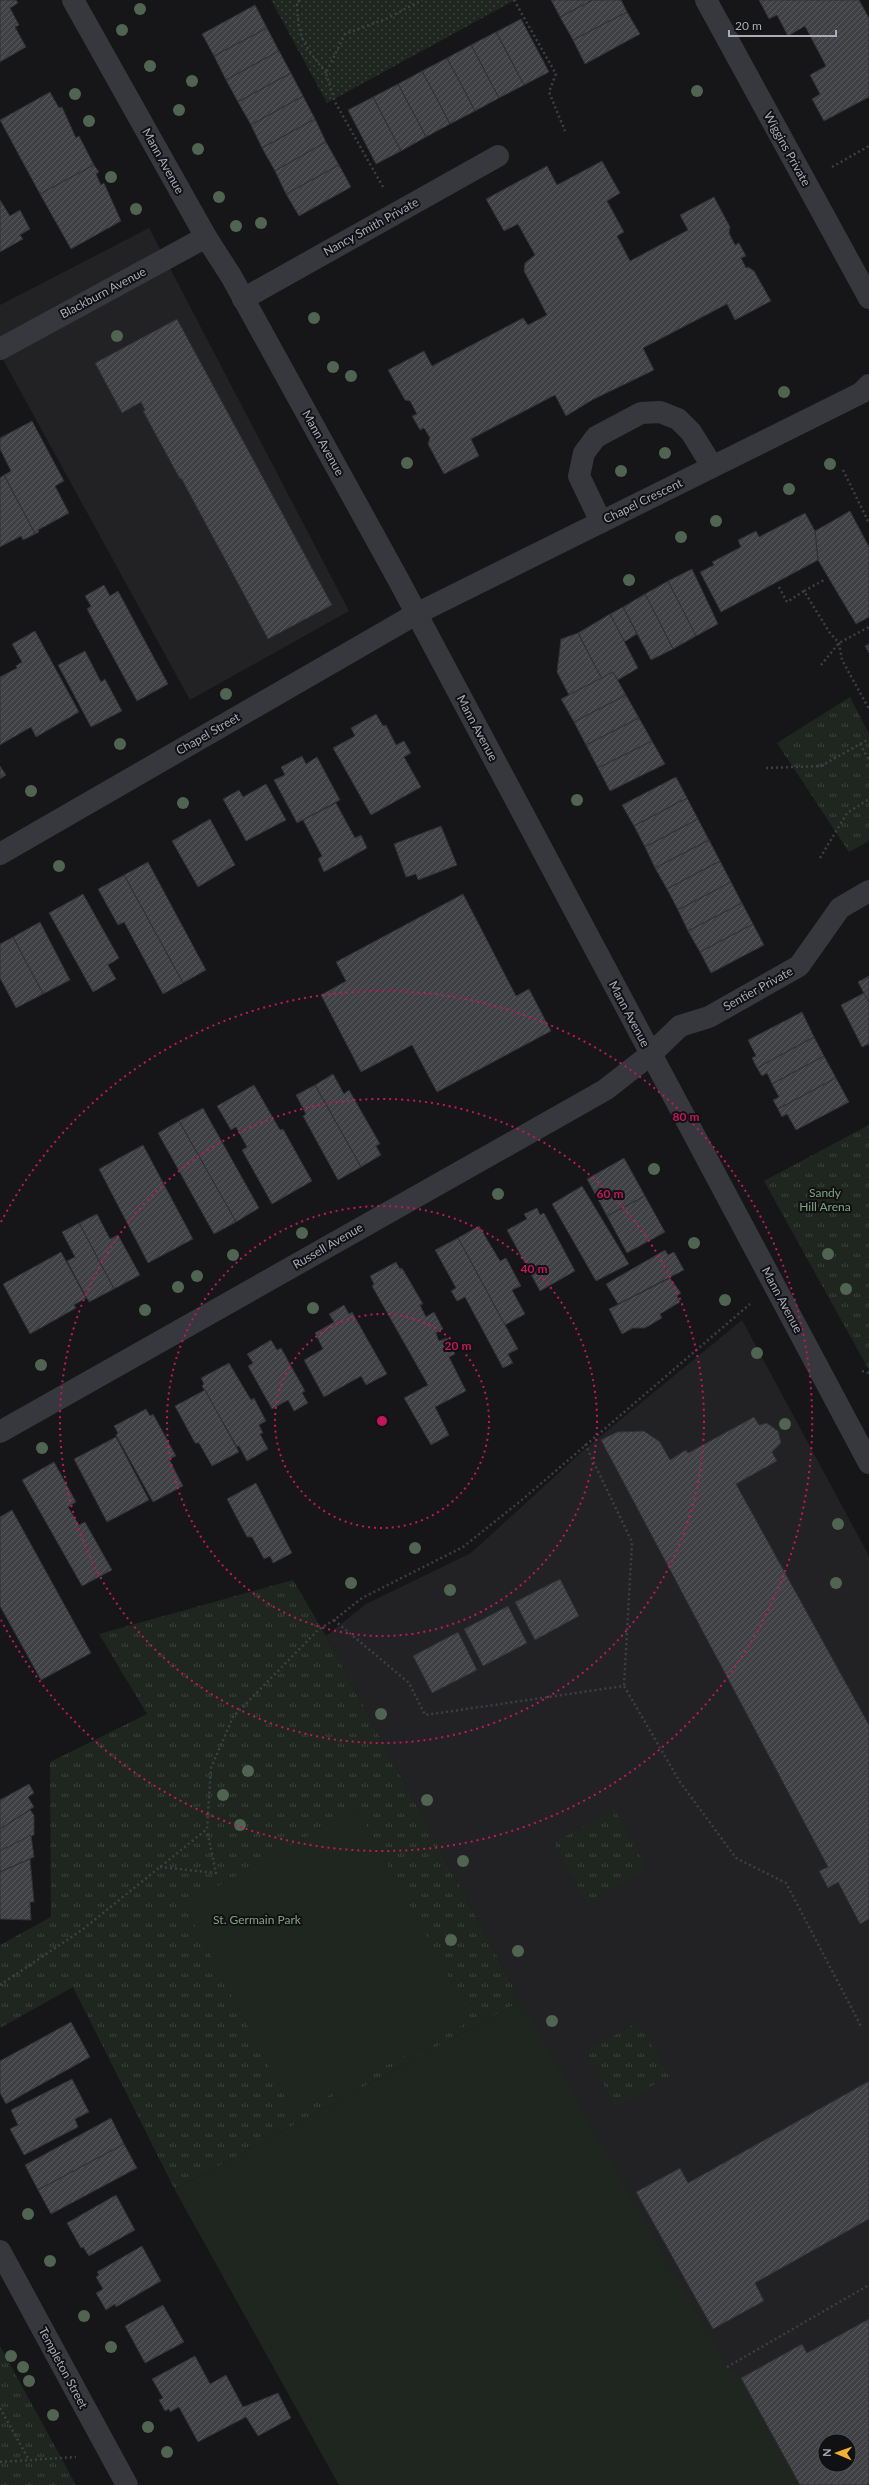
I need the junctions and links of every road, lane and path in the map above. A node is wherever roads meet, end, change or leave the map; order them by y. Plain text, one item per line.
1 (73, 0) edge
2 (300, 0) edge
3 (422, 0) edge
4 (514, 0) edge
5 (706, 0) edge
6 (326, 73) junction
7 (565, 131) dead end
8 (869, 146) edge
9 (498, 156) dead end
10 (806, 183) junction
11 (398, 212) junction
12 (206, 237) junction
13 (869, 298) edge
14 (243, 299) junction
15 (0, 349) edge
16 (869, 385) edge
17 (712, 466) junction
18 (842, 470) dead end
19 (600, 522) junction
20 (869, 524) edge
21 (824, 580) dead end
22 (779, 587) dead end
23 (804, 591) junction
24 (416, 614) junction
25 (869, 627) edge
26 (840, 643) junction
27 (821, 665) dead end
28 (869, 709) edge
29 (869, 739) edge
30 (860, 744) junction
31 (869, 760) edge
32 (766, 768) dead end
33 (869, 799) edge
34 (0, 854) edge
35 (820, 858) dead end
36 (869, 891) edge
37 (651, 1054) junction
38 (774, 1284) junction
39 (862, 1371) dead end
40 (869, 1373) edge
41 (0, 1432) edge
42 (585, 1444) junction
43 (869, 1463) edge
44 (334, 1620) junction
45 (624, 1686) junction
46 (207, 1829) junction
47 (160, 1867) junction
48 (0, 1985) edge
49 (862, 2028) dead end
50 (0, 2251) edge
51 (869, 2285) edge
52 (727, 2367) dead end
53 (0, 2408) edge
54 (29, 2460) junction
55 (78, 2460) dead end
56 (0, 2462) edge
57 (127, 2485) edge

1 - 12 street, Mann Avenue
2 - 6 path
3 - 6 path
4 - 7 path
5 - 10 street, Wiggins Private
6 - 11 path
8 - 10 path
9 - 11 street, Nancy Smith Private
10 - 13 street, Wiggins Private
11 - 14 street, Nancy Smith Private
12 - 14 street, Mann Avenue
12 - 15 street, Blackburn Avenue
14 - 24 street, Mann Avenue
16 - 17 street, Chapel Crescent
17 - 19 street, Chapel Crescent
17 - 19 street
18 - 20 path
19 - 24 street, Chapel Crescent
21 - 23 path
22 - 23 path
23 - 26 path
24 - 34 street, Chapel Street
24 - 37 street, Mann Avenue
25 - 26 path
26 - 27 path
26 - 28 path
29 - 30 path
30 - 31 path
30 - 32 path
33 - 35 path
36 - 37 street, Sentier Private
37 - 38 street, Mann Avenue
37 - 41 street, Russell Avenue
38 - 42 path
38 - 43 street, Mann Avenue
39 - 40 path
42 - 44 path
42 - 45 path
44 - 45 path
44 - 46 path
45 - 49 path
46 - 47 path
46 - 47 path
47 - 48 path
50 - 57 street, Templeton Street
51 - 52 path
53 - 54 path
54 - 55 path
54 - 56 path

